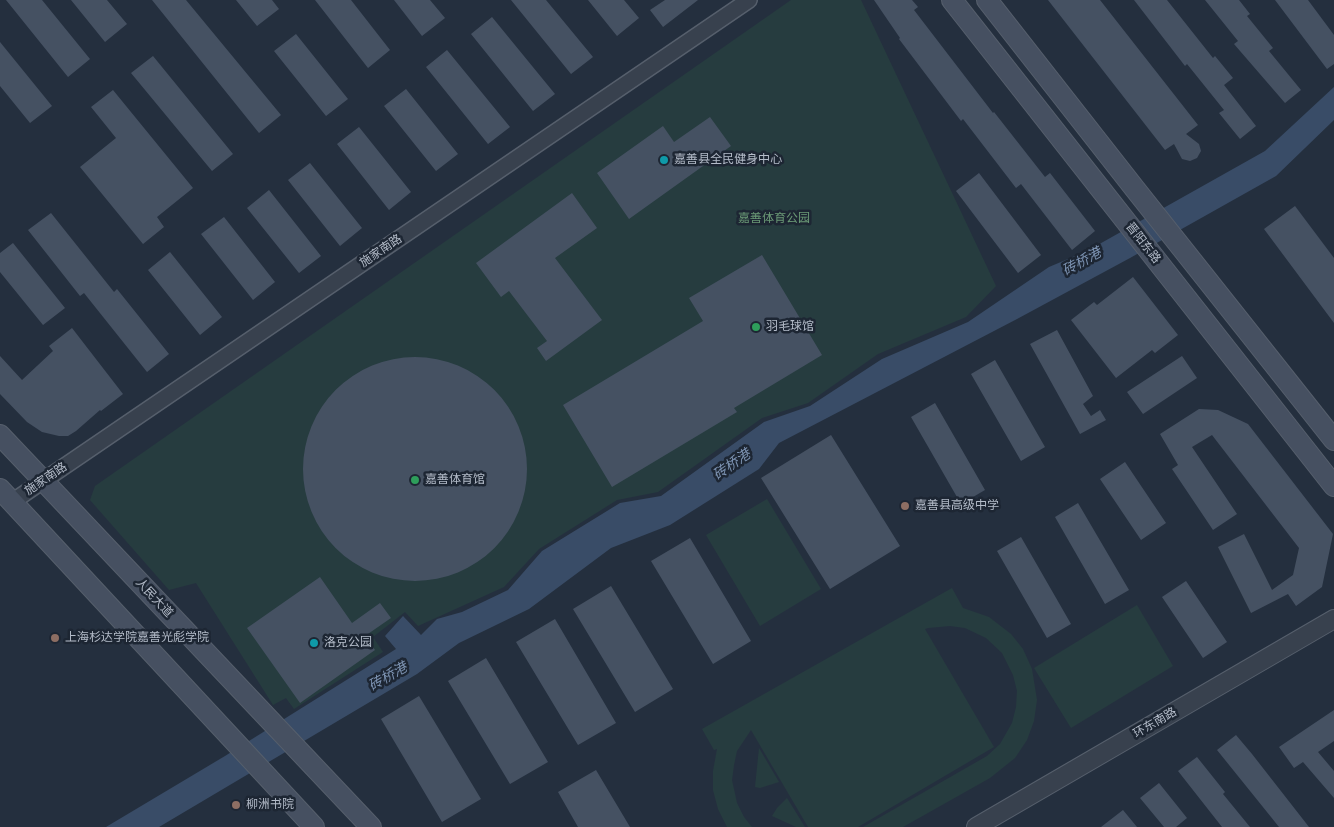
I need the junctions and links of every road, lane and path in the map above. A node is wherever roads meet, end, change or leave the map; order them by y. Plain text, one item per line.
1 (749, 0) edge
2 (952, 0) edge
3 (987, 0) edge
4 (0, 435) edge
5 (1334, 440) edge
6 (44, 481) junction
7 (1334, 486) edge
8 (6, 496) edge
9 (1334, 619) edge
10 (314, 827) edge
11 (371, 827) edge
12 (976, 827) edge

1 - 6 street, 施家南路
2 - 7 main road, 晋阳东路
3 - 5 main road
4 - 6 main road, 人民大道
6 - 8 street, 施家南路
6 - 11 main road, 人民大道
8 - 10 main road
9 - 12 street, 环东南路

